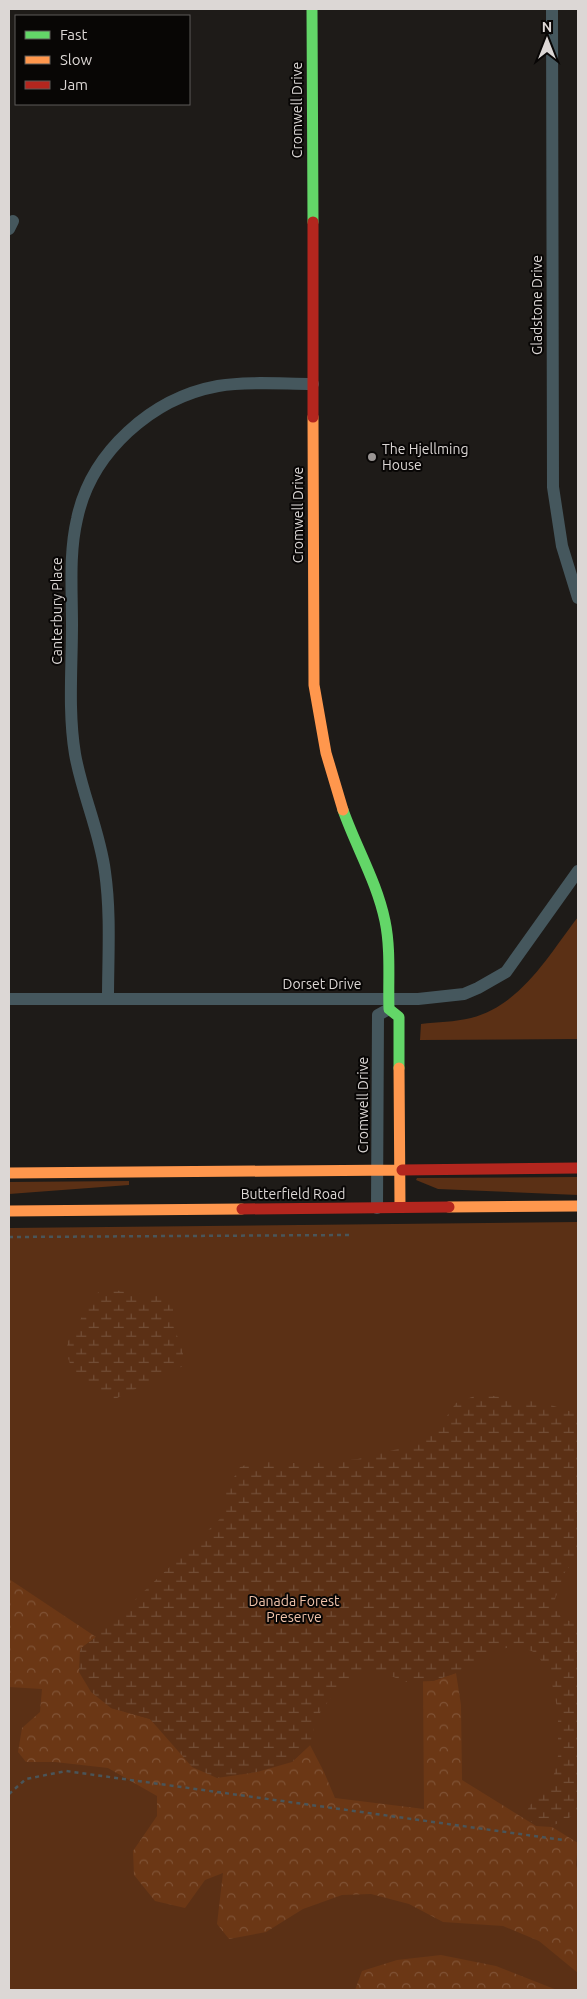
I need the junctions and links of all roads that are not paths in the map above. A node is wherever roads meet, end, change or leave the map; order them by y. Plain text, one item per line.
1 (312, 9) edge
2 (552, 9) edge
3 (312, 384) junction
4 (578, 598) edge
5 (578, 872) edge
6 (108, 998) junction
7 (9, 999) edge
8 (389, 1004) junction
9 (578, 1168) edge
10 (377, 1170) junction
11 (401, 1170) junction
12 (9, 1173) edge
13 (578, 1206) edge
14 (376, 1208) junction
15 (400, 1208) junction
16 (9, 1211) edge

1 - 3 street, Cromwell Drive
2 - 4 street, Gladstone Drive
3 - 6 street, Canterbury Place
3 - 8 street, Cromwell Drive
5 - 8 street, Dorset Drive
6 - 7 street, Dorset Drive
6 - 8 street, Dorset Drive
8 - 10 street, Cromwell Drive
8 - 11 street, Cromwell Drive
9 - 11 street, Butterfield Road
10 - 11 street, Butterfield Road
10 - 12 street, Butterfield Road
10 - 14 street, Cromwell Drive
11 - 15 street, Cromwell Drive
13 - 15 street, Butterfield Road
14 - 15 street, Butterfield Road
14 - 16 street, Butterfield Road

